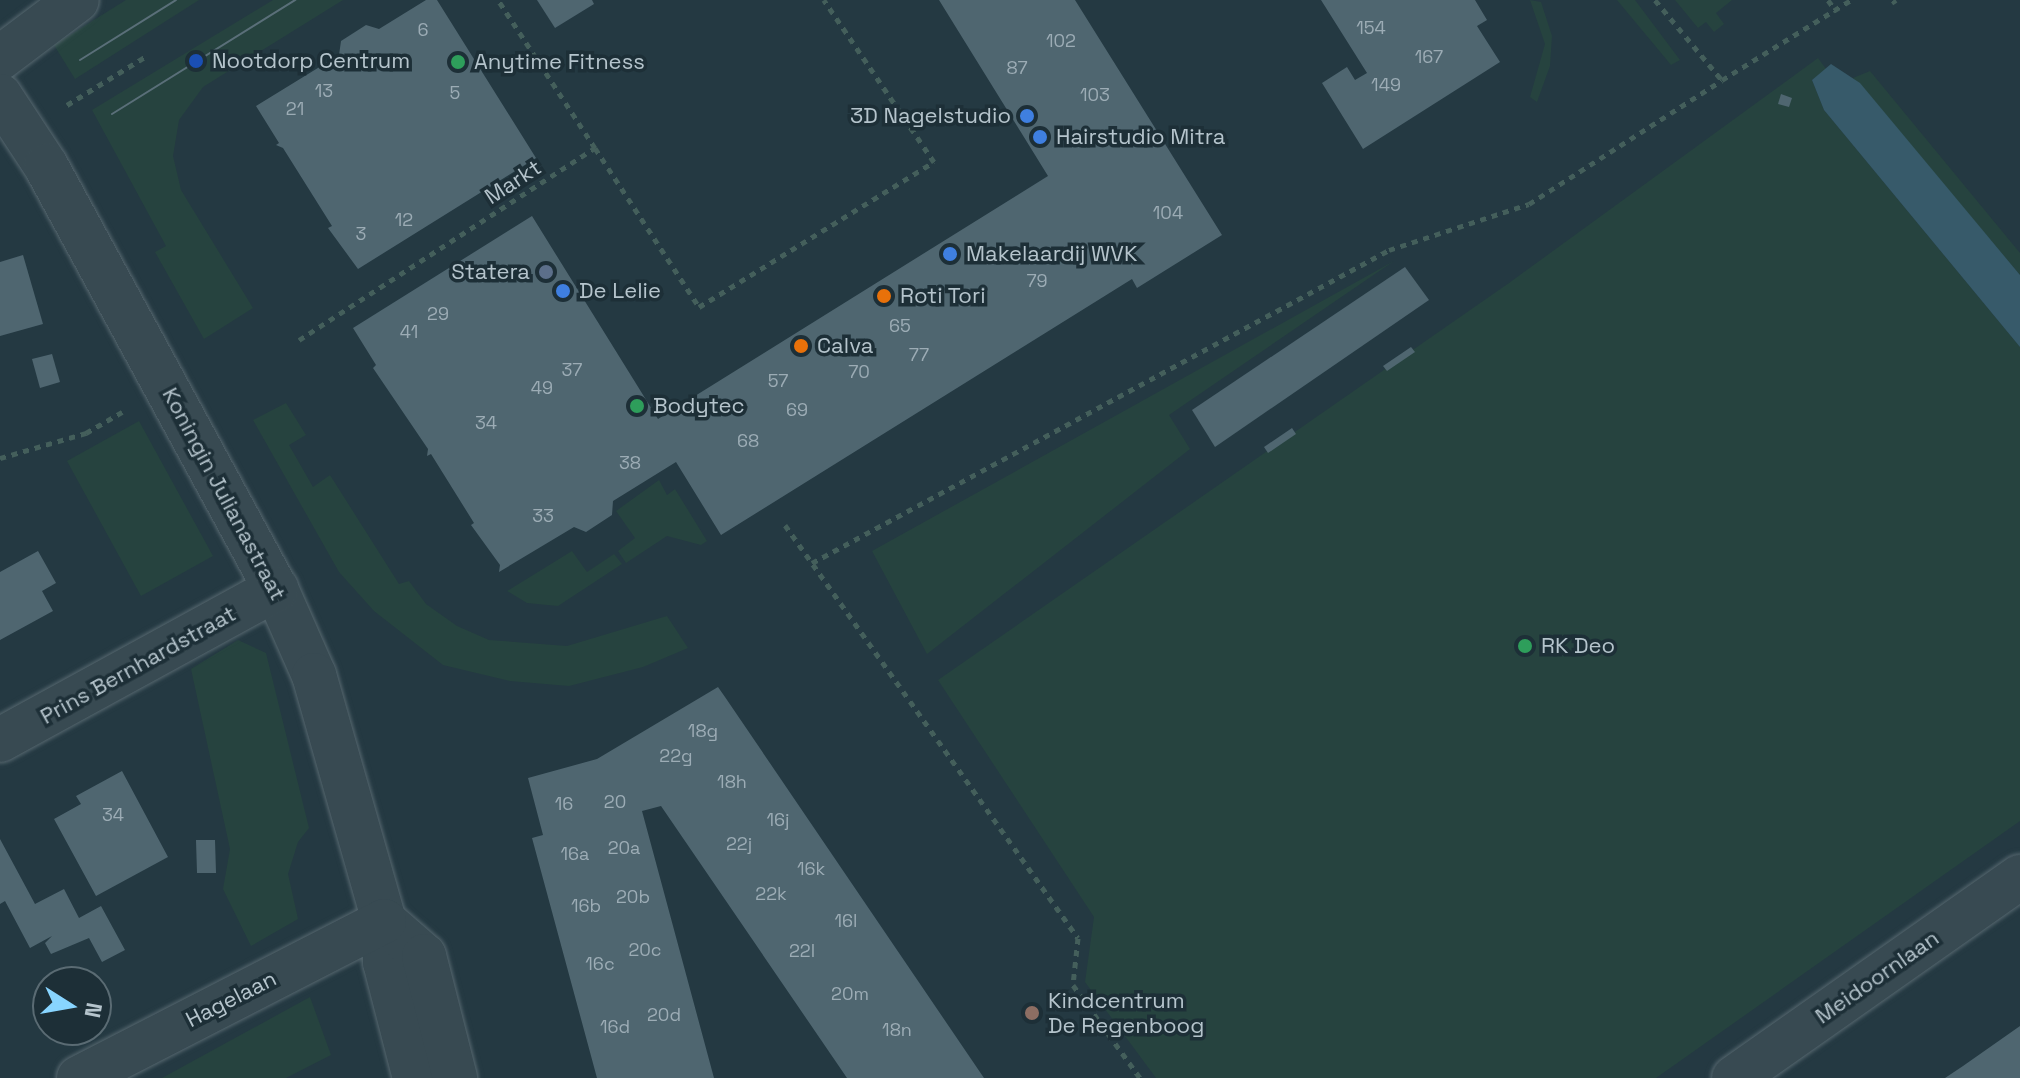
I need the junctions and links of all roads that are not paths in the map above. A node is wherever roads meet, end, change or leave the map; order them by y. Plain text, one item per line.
1 (77, 0) edge
2 (0, 58) edge
3 (0, 96) edge
4 (276, 589) junction
5 (0, 740) edge
6 (2020, 877) edge
7 (384, 921) junction
8 (79, 1078) edge
9 (415, 1078) edge
10 (455, 1078) edge
11 (1734, 1078) edge

1 - 2 street
3 - 4 street, Koningin Julianastraat
4 - 5 street, Prins Bernhardstraat
4 - 7 street, Koningin Julianastraat
6 - 11 street, Meidoornlaan
7 - 8 street, Hagelaan
7 - 9 street, Koningin Julianastraat
7 - 10 street

